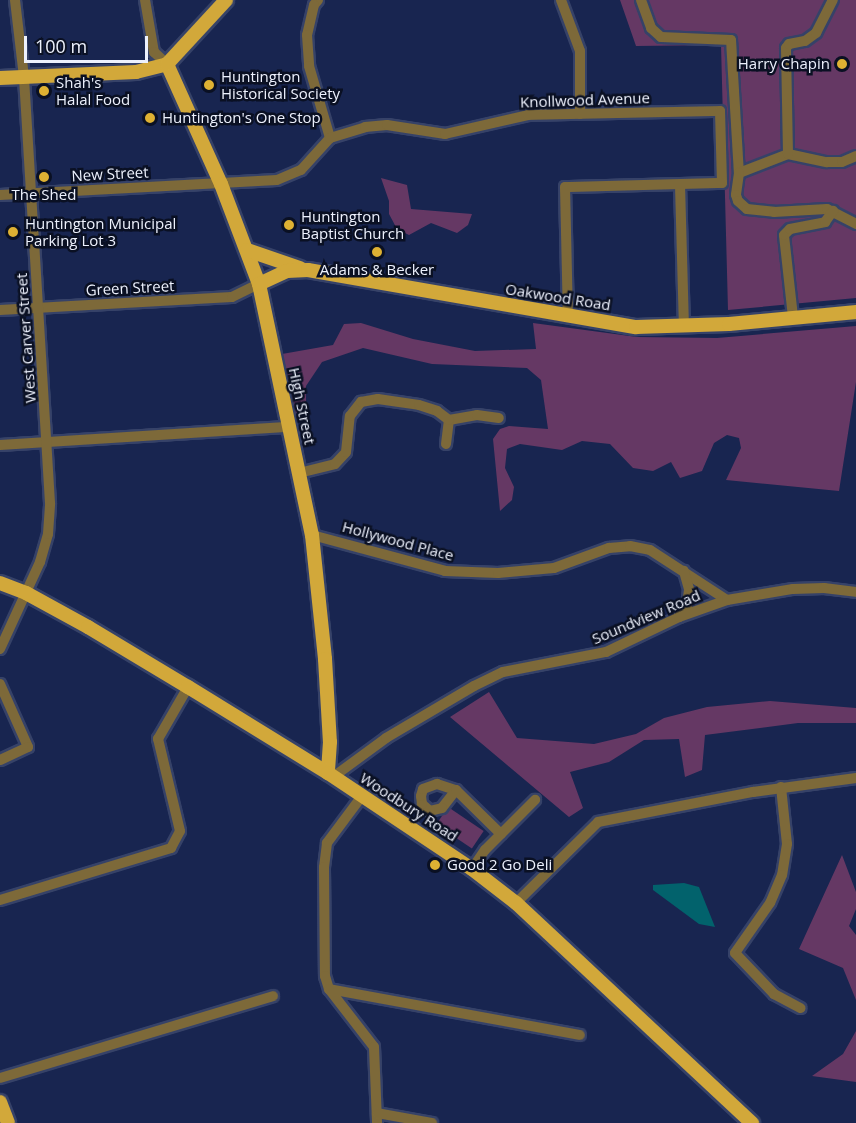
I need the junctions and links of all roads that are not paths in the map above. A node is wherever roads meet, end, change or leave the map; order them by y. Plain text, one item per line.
1 (15, 0) edge
2 (145, 0) edge
3 (226, 0) edge
4 (318, 0) edge
5 (561, 0) edge
6 (641, 0) edge
7 (833, 0) edge
8 (167, 64) junction
9 (24, 77) junction
10 (0, 78) edge
11 (580, 114) junction
12 (330, 138) junction
13 (788, 154) junction
14 (856, 156) edge
15 (739, 173) junction
16 (221, 184) junction
17 (680, 184) junction
18 (31, 193) junction
19 (0, 195) edge
20 (833, 211) junction
21 (856, 224) edge
22 (247, 250) junction
23 (308, 270) junction
24 (259, 284) junction
25 (39, 308) junction
26 (0, 310) edge
27 (856, 312) edge
28 (568, 316) junction
29 (793, 316) junction
30 (684, 326) junction
31 (500, 418) dead end
32 (449, 420) junction
33 (289, 427) junction
34 (47, 442) junction
35 (446, 444) dead end
36 (0, 445) edge
37 (299, 473) junction
38 (312, 535) junction
39 (684, 570) junction
40 (0, 583) edge
41 (856, 592) edge
42 (26, 593) junction
43 (727, 600) junction
44 (679, 617) junction
45 (0, 649) edge
46 (0, 684) edge
47 (188, 687) junction
48 (0, 760) edge
49 (330, 775) junction
50 (856, 778) edge
51 (782, 787) junction
52 (456, 790) dead end
53 (362, 796) junction
54 (535, 800) dead end
55 (501, 834) junction
56 (472, 869) junction
57 (0, 900) edge
58 (516, 903) junction
59 (329, 989) junction
60 (273, 996) dead end
61 (801, 1008) dead end
62 (580, 1035) dead end
63 (0, 1078) edge
64 (0, 1102) edge
65 (377, 1118) edge
66 (8, 1123) edge
67 (432, 1123) edge
68 (752, 1123) edge

1 - 9 street, West Carver Street
2 - 8 street
3 - 8 main road
4 - 12 street
5 - 11 street
6 - 15 street
7 - 13 street
8 - 9 main road
8 - 16 main road, High Street
9 - 10 main road
9 - 18 street, West Carver Street
11 - 12 street, Knollwood Avenue
11 - 17 street, Knollwood Avenue
12 - 16 street
13 - 14 street
13 - 15 street
15 - 20 street
16 - 18 street, New Street
16 - 22 main road, High Street
17 - 28 street
17 - 30 street
18 - 19 street, New Street
18 - 25 street, West Carver Street
20 - 21 street
20 - 29 street
22 - 23 main road
22 - 24 main road, High Street
23 - 24 main road, Oakwood Road
23 - 28 main road, Oakwood Road
24 - 25 street, Green Street
24 - 33 main road, High Street
25 - 26 street, Green Street
25 - 34 street, West Carver Street
27 - 29 main road, Oakwood Road
28 - 30 main road, Oakwood Road
29 - 30 main road, Oakwood Road
31 - 32 street
32 - 35 street
32 - 37 street
33 - 34 street
33 - 37 main road, High Street
34 - 36 street
34 - 42 street, West Carver Street
37 - 38 main road, High Street
38 - 39 street, Hollywood Place
38 - 49 main road, High Street
39 - 43 street, Hollywood Place
39 - 44 street
40 - 42 main road, Woodbury Road
41 - 43 street, Soundview Road
42 - 45 street, West Carver Street
42 - 47 main road, Woodbury Road
43 - 44 street, Soundview Road
44 - 49 street, Soundview Road
46 - 48 street
47 - 49 main road, Woodbury Road
47 - 57 street
49 - 53 main road, Woodbury Road
50 - 51 street
51 - 58 street
51 - 61 street
52 - 55 street
53 - 56 main road, Woodbury Road
53 - 59 street
54 - 55 street
55 - 56 street
56 - 58 main road, Woodbury Road
58 - 68 main road, Woodbury Road
59 - 62 street
59 - 65 street
60 - 63 street
64 - 66 main road
65 - 67 street

